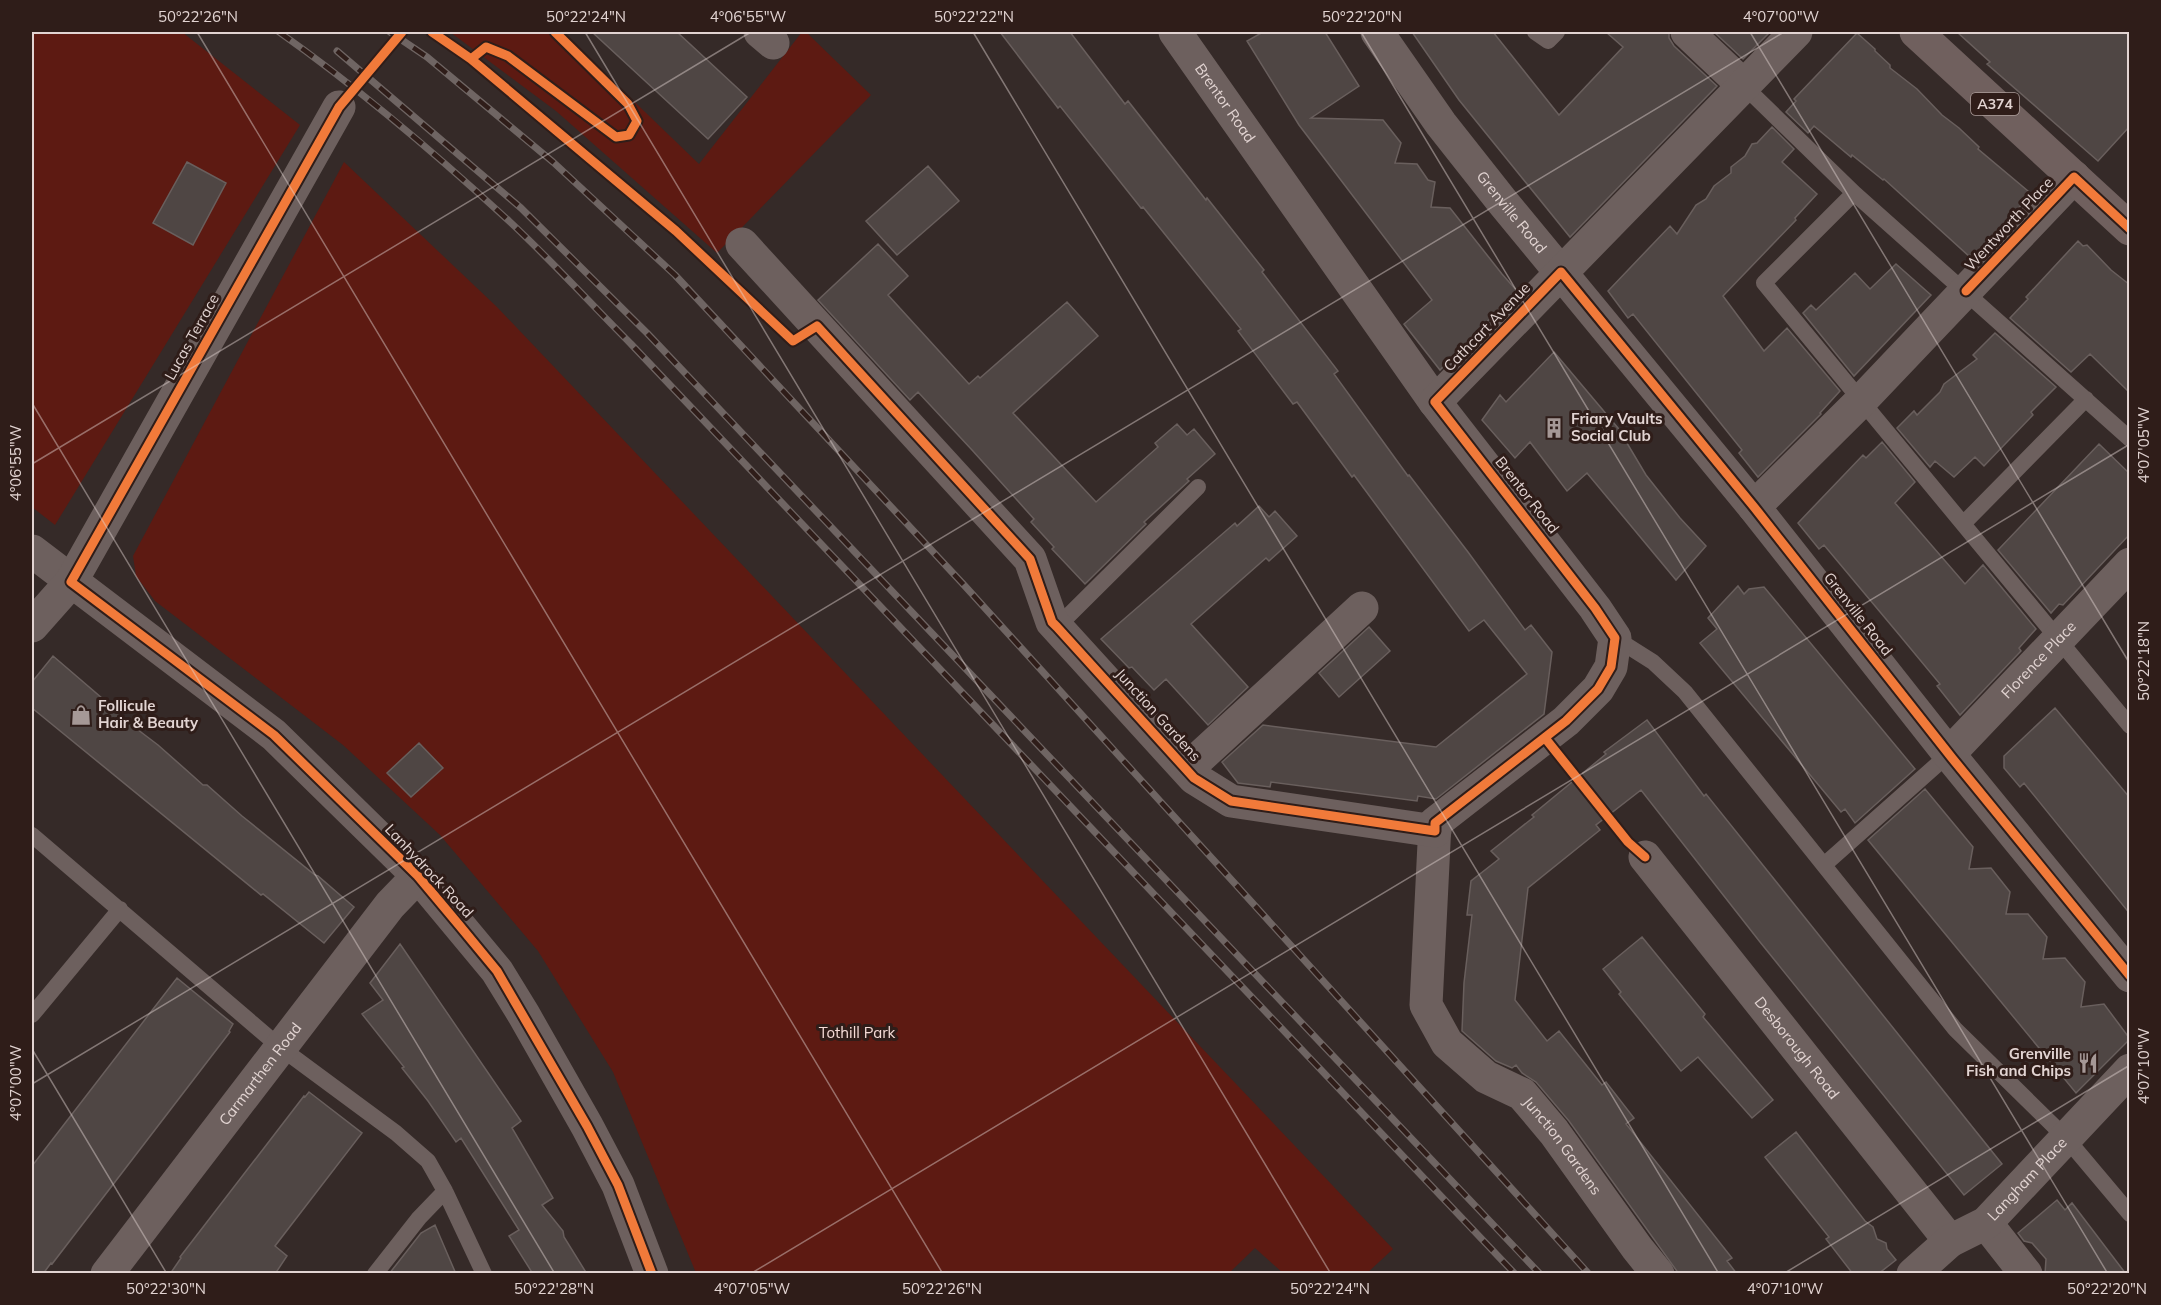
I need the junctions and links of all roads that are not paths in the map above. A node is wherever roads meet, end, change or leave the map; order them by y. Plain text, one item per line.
1 (1176, 32) edge
2 (1377, 32) edge
3 (1535, 32) edge
4 (1557, 32) edge
5 (1687, 32) edge
6 (1796, 32) edge
7 (1916, 32) edge
8 (1743, 85) junction
9 (339, 107) dead end
10 (2074, 177) junction
11 (1854, 193) junction
12 (2130, 229) edge
13 (742, 244) dead end
14 (1561, 272) junction
15 (1966, 291) junction
16 (2085, 399) junction
17 (1861, 400) junction
18 (1434, 402) junction
19 (2130, 439) edge
20 (1198, 487) dead end
21 (1754, 507) junction
22 (1964, 523) junction
23 (32, 552) edge
24 (2130, 564) edge
25 (71, 582) junction
26 (1362, 608) dead end
27 (32, 626) edge
28 (1057, 627) junction
29 (1615, 638) junction
30 (2058, 640) junction
31 (2130, 726) edge
32 (1949, 754) junction
33 (1187, 770) junction
34 (1435, 831) junction
35 (32, 835) edge
36 (1646, 856) dead end
37 (1824, 865) junction
38 (418, 876) junction
39 (120, 909) junction
40 (2130, 976) edge
41 (32, 1015) edge
42 (281, 1048) junction
43 (2130, 1070) edge
44 (2066, 1138) junction
45 (445, 1191) junction
46 (2130, 1214) edge
47 (1986, 1223) junction
48 (1950, 1241) junction
49 (652, 1273) edge
50 (107, 1274) edge
51 (375, 1274) edge
52 (484, 1274) edge
53 (1658, 1274) edge
54 (1913, 1274) edge
55 (2026, 1274) edge

1 - 18 street, Brentor Road
2 - 14 street, Grenville Road
3 - 4 lane
5 - 8 street
6 - 8 street, Cathcart Avenue
7 - 10 main road, A374
8 - 11 lane
8 - 14 street, Cathcart Avenue
9 - 25 street, Lucas Terrace
10 - 12 main road, A374
10 - 15 street, Wentworth Place
11 - 15 lane
11 - 17 lane
13 - 28 street, Junction Gardens
14 - 18 street, Cathcart Avenue
14 - 21 street, Grenville Road
15 - 16 lane
15 - 17 street, Wentworth Place
16 - 19 lane
16 - 22 lane
17 - 21 street, Wentworth Place
17 - 22 lane
18 - 29 street, Brentor Road
20 - 28 lane
21 - 32 street, Grenville Road
22 - 30 lane
23 - 25 street, Lanhydrock Road
24 - 30 street, Florence Place
25 - 27 street, Lucas Terrace
25 - 38 street, Lanhydrock Road
26 - 33 street, Junction Gardens
28 - 33 street, Junction Gardens
29 - 34 street
29 - 37 lane
30 - 31 lane
30 - 32 street, Florence Place
32 - 37 lane
32 - 40 street, Grenville Road
33 - 34 street, Junction Gardens
34 - 53 street, Junction Gardens
35 - 39 lane
36 - 48 street, Desborough Road
37 - 44 lane
38 - 42 street, Carmarthen Road
38 - 49 street, Lanhydrock Road
39 - 41 lane
39 - 42 lane
42 - 45 lane
42 - 50 street, Carmarthen Road
43 - 44 street, Langham Place
44 - 46 lane
44 - 47 street, Langham Place
45 - 51 lane
45 - 52 lane
47 - 48 street, Langham Place
47 - 55 street
48 - 54 street, Langham Place

